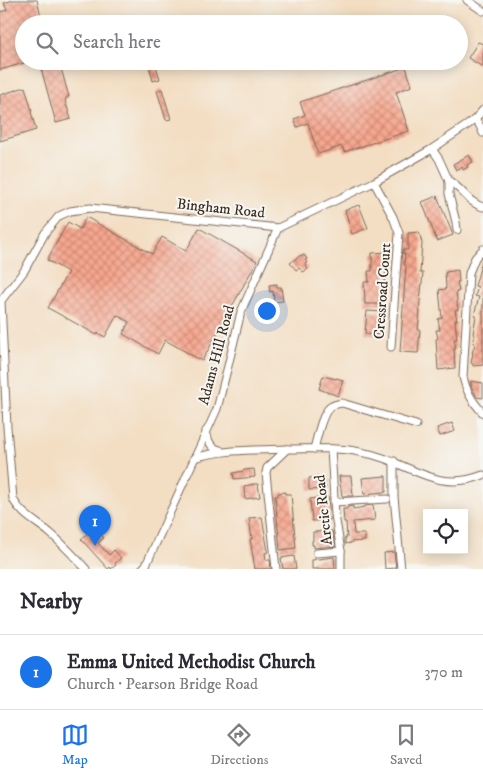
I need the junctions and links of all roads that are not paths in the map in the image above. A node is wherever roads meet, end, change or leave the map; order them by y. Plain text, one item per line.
1 (467, 0) edge
2 (483, 11) edge
3 (483, 110) edge
4 (475, 119) junction
5 (483, 133) edge
6 (432, 149) junction
7 (449, 181) junction
8 (374, 182) junction
9 (483, 207) edge
10 (278, 228) junction
11 (457, 230) dead end
12 (483, 249) edge
13 (0, 301) edge
14 (392, 347) dead end
15 (483, 413) edge
16 (416, 425) dead end
17 (3, 427) edge
18 (206, 431) junction
19 (287, 449) junction
20 (314, 449) junction
21 (331, 449) junction
22 (228, 451) junction
23 (194, 458) junction
24 (394, 461) junction
25 (483, 475) edge
26 (387, 499) dead end
27 (334, 502) junction
28 (341, 551) junction
29 (317, 553) dead end
30 (86, 569) edge
31 (142, 569) edge
32 (276, 569) edge
33 (341, 569) edge
34 (401, 569) edge

1 - 2 street
3 - 4 street, Bingham Road
4 - 5 street
4 - 6 street, Bingham Road
6 - 7 street
6 - 8 street, Bingham Road
7 - 9 street
7 - 11 street
8 - 10 street, Bingham Road
8 - 14 street, Cressroad Court
10 - 13 street, Bingham Road
10 - 18 street, Adams Hill Road
12 - 15 street
13 - 17 street
16 - 20 street
17 - 30 street
18 - 22 street
18 - 23 street, Adams Hill Road
19 - 20 street
19 - 22 street
19 - 32 street
20 - 21 street
21 - 24 street
21 - 27 street, Arctic Road
22 - 23 street
23 - 31 street, Adams Hill Road
24 - 25 street
24 - 34 street
26 - 27 street
27 - 28 street, Arctic Road
28 - 29 street
28 - 33 street, Arctic Road

